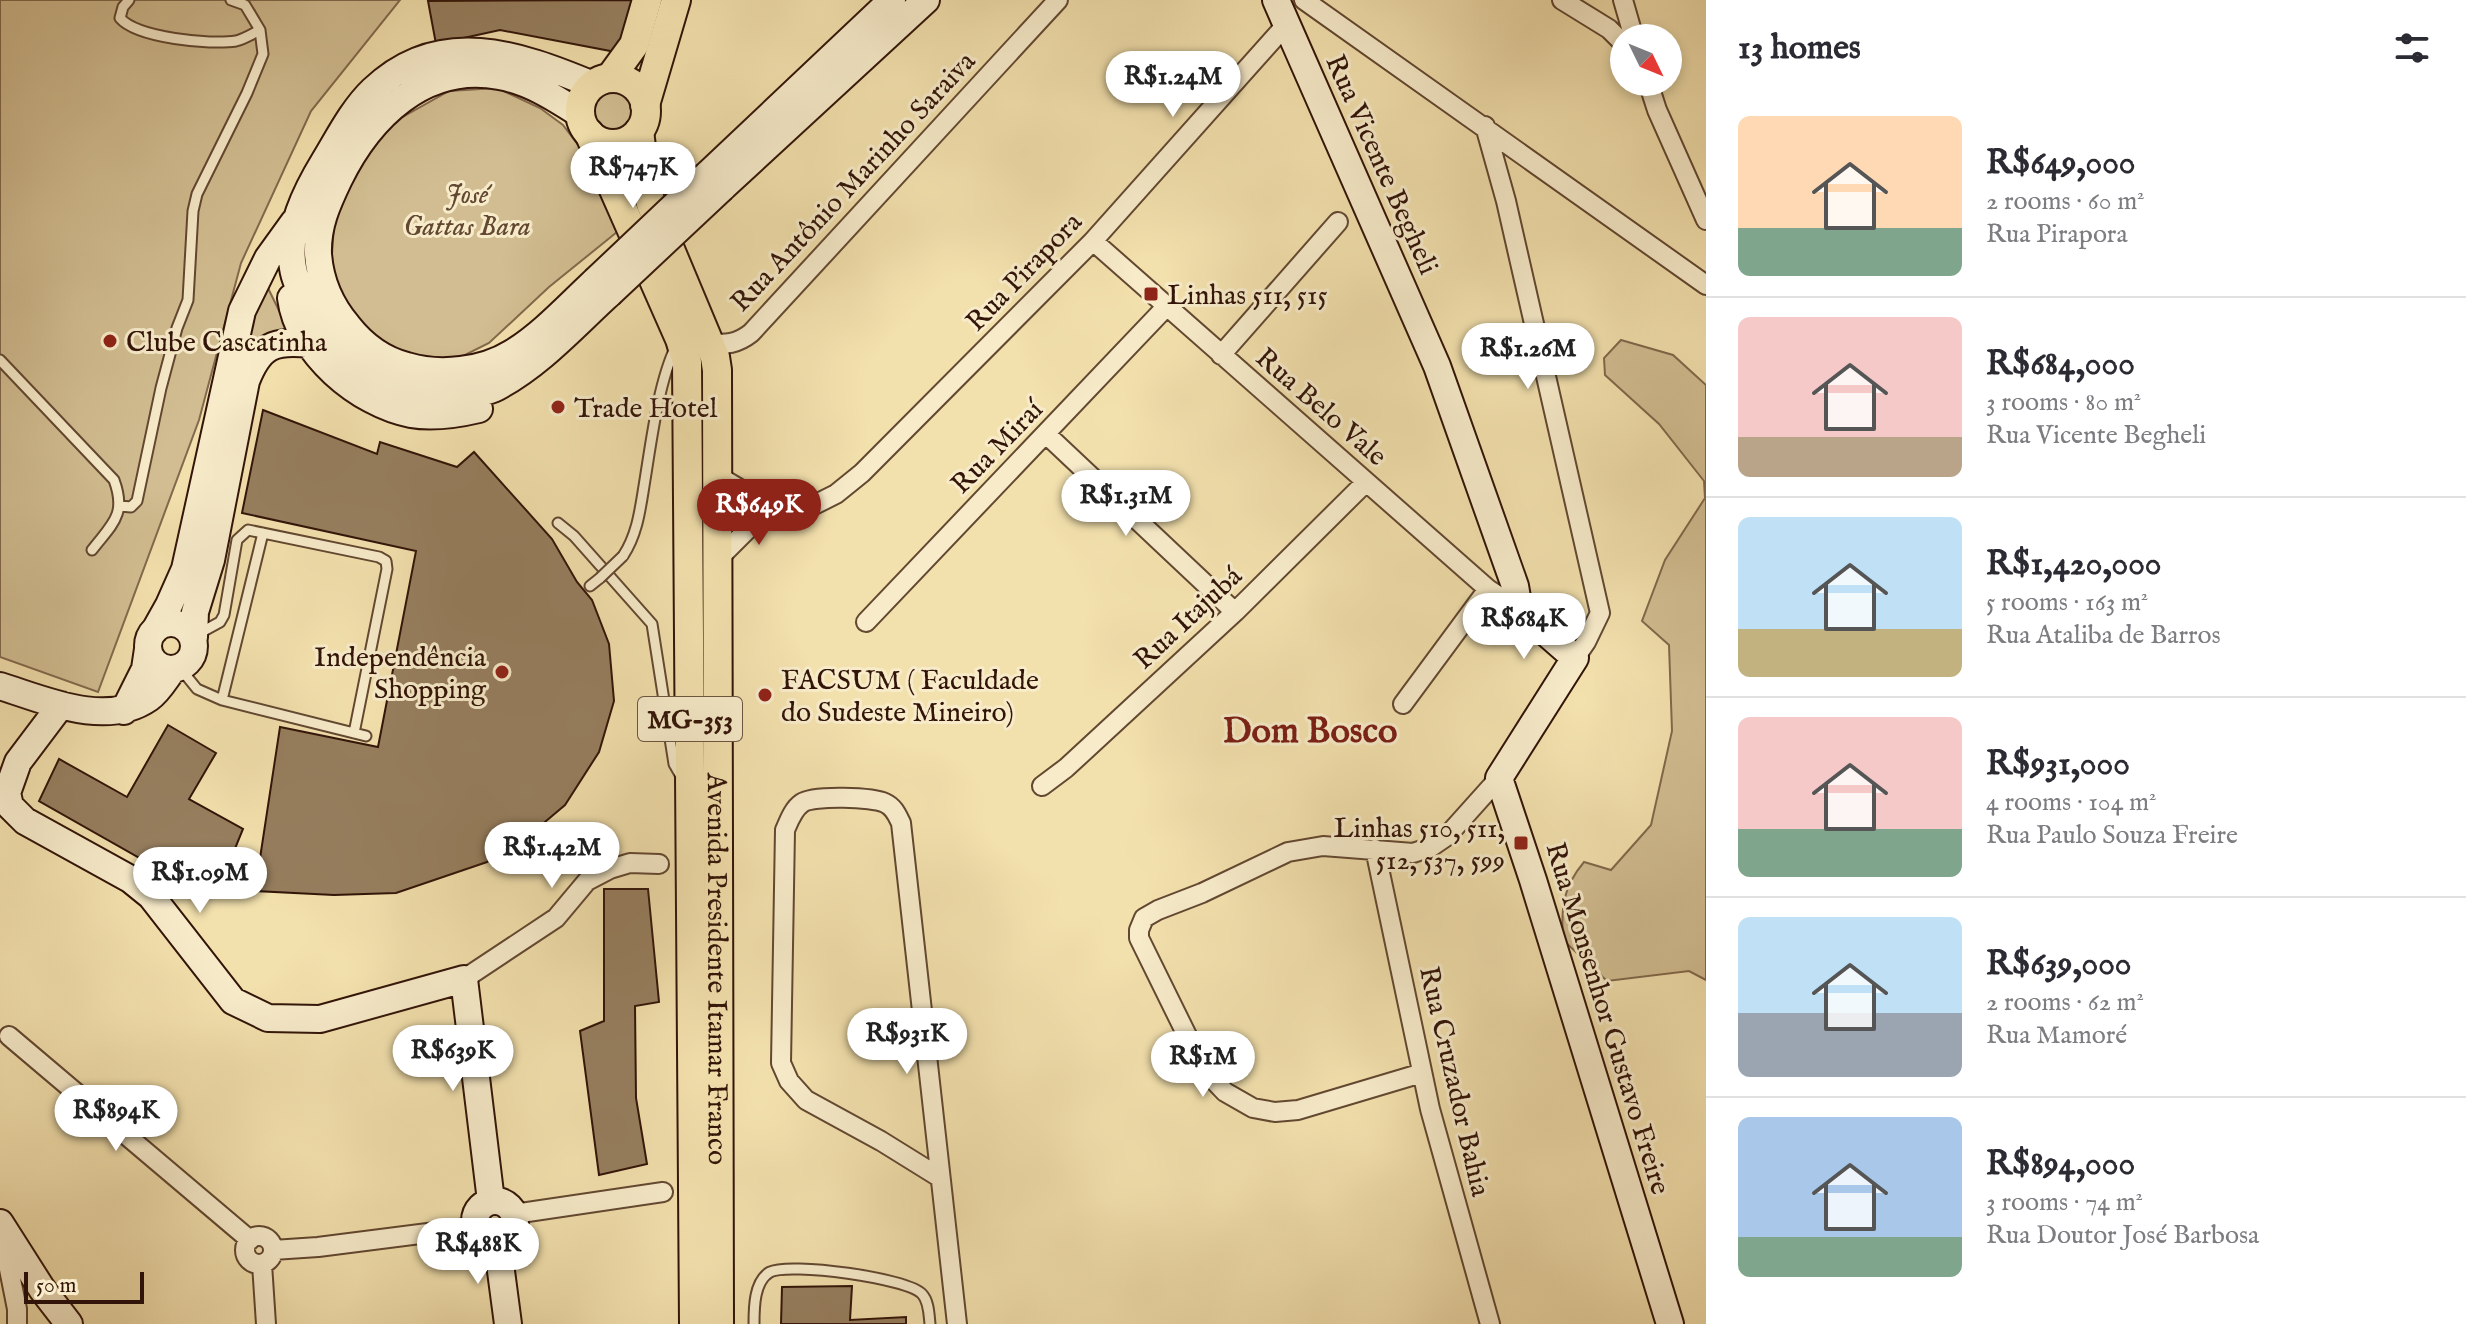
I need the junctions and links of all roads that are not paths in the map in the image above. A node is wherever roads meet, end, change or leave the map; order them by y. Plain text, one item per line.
1 (129, 0) edge
2 (231, 0) edge
3 (647, 0) edge
4 (892, 0) edge
5 (926, 0) edge
6 (1058, 0) edge
7 (1276, 0) edge
8 (1304, 0) edge
9 (1562, 0) edge
10 (1623, 0) edge
11 (677, 4) edge
12 (1630, 24) edge
13 (1285, 26) junction
14 (260, 30) junction
15 (1610, 30) edge
16 (602, 82) junction
17 (1652, 96) edge
18 (642, 118) junction
19 (584, 124) junction
20 (1485, 126) junction
21 (714, 182) junction
22 (296, 219) junction
23 (1706, 220) edge
24 (1338, 222) dead end
25 (1093, 241) junction
26 (293, 269) junction
27 (1706, 285) edge
28 (602, 288) junction
29 (1166, 307) junction
30 (587, 314) junction
31 (680, 339) junction
32 (709, 343) junction
33 (310, 344) junction
34 (1221, 355) junction
35 (0, 360) edge
36 (1046, 434) junction
37 (718, 476) junction
38 (1366, 482) junction
39 (120, 506) junction
40 (770, 507) junction
41 (558, 523) dead end
42 (263, 533) junction
43 (92, 550) dead end
44 (719, 558) junction
45 (590, 586) dead end
46 (1488, 589) junction
47 (1235, 612) junction
48 (1525, 616) junction
49 (866, 622) dead end
50 (194, 637) junction
51 (152, 639) junction
52 (1575, 658) junction
53 (177, 668) junction
54 (1555, 685) junction
55 (0, 686) edge
56 (222, 700) junction
57 (1403, 704) dead end
58 (61, 705) junction
59 (124, 711) junction
60 (354, 733) junction
61 (366, 736) dead end
62 (1499, 778) junction
63 (1042, 786) dead end
64 (691, 794) junction
65 (1375, 849) junction
66 (659, 864) dead end
67 (464, 979) junction
68 (9, 1036) dead end
69 (1422, 1073) junction
70 (939, 1177) junction
71 (663, 1192) dead end
72 (503, 1207) junction
73 (0, 1223) edge
74 (486, 1234) junction
75 (268, 1257) junction
76 (17, 1324) edge
77 (69, 1324) edge
78 (266, 1324) edge
79 (508, 1324) edge
80 (694, 1324) edge
81 (719, 1324) edge
82 (754, 1324) edge
83 (930, 1324) edge
84 (957, 1324) edge
85 (1490, 1324) edge
86 (1670, 1324) edge

1 - 14 lane
2 - 14 lane
3 - 16 main road
4 - 21 main road
5 - 21 main road
6 - 32 street, Rua Antônio Marinho Saraiva
7 - 13 main road, Rua Vicente Begheli
8 - 20 street
9 - 15 street
10 - 12 street
11 - 18 main road, MG-353
13 - 25 street, Rua Pirapora
13 - 48 main road, Rua Vicente Begheli
14 - 39 lane
16 - 18 main road
16 - 19 main road
16 - 22 main road
17 - 23 street
18 - 19 main road
18 - 32 main road, Avenida Presidente Itamar Franco / MG-353
19 - 28 main road
19 - 31 main road, Avenida Presidente Itamar Franco / MG-353
20 - 27 street
20 - 52 street
21 - 28 main road, bridge
22 - 26 main road
22 - 51 main road
24 - 34 street
25 - 29 street, Rua Belo Vale
25 - 40 street, Rua Pirapora
26 - 30 main road
26 - 33 main road
28 - 30 main road
29 - 34 street, Rua Belo Vale
29 - 36 street, Rua Miraí
30 - 33 main road
31 - 45 lane, bridge
31 - 64 main road, Avenida Presidente Itamar Franco / MG-353
32 - 37 main road, Avenida Presidente Itamar Franco / MG-353
33 - 50 main road
34 - 38 street, Rua Belo Vale
35 - 39 lane
36 - 47 street
36 - 49 street, Rua Miraí
37 - 40 street
37 - 44 main road, Avenida Presidente Itamar Franco / MG-353
38 - 46 street, Rua Belo Vale
38 - 47 street, Rua Itajubá
39 - 43 lane
40 - 44 street
41 - 64 lane
42 - 50 lane
42 - 56 lane
42 - 60 lane
44 - 81 main road, Avenida Presidente Itamar Franco / MG-353
46 - 48 street, Rua Belo Vale
46 - 57 street
47 - 63 street, Rua Itajubá
48 - 52 main road
48 - 54 main road, Rua Vicente Begheli
50 - 51 main road
50 - 53 main road
51 - 53 main road
51 - 59 main road
52 - 54 main road
53 - 56 lane
53 - 59 main road
54 - 62 main road
55 - 58 main road
56 - 60 lane
58 - 59 main road
58 - 67 main road
60 - 61 lane
62 - 65 street
62 - 86 main road, Rua Monsenhor Gustavo Freire
64 - 80 main road, Avenida Presidente Itamar Franco / MG-353
65 - 69 street, Rua Cruzador Bahia
65 - 69 street
66 - 67 street
67 - 72 main road
68 - 75 street
69 - 85 street, Rua Cruzador Bahia
70 - 70 street
70 - 84 street
71 - 72 street
72 - 74 main road
72 - 74 main road
73 - 76 street
73 - 77 main road
74 - 75 street
74 - 79 main road
75 - 78 street
82 - 83 lane

